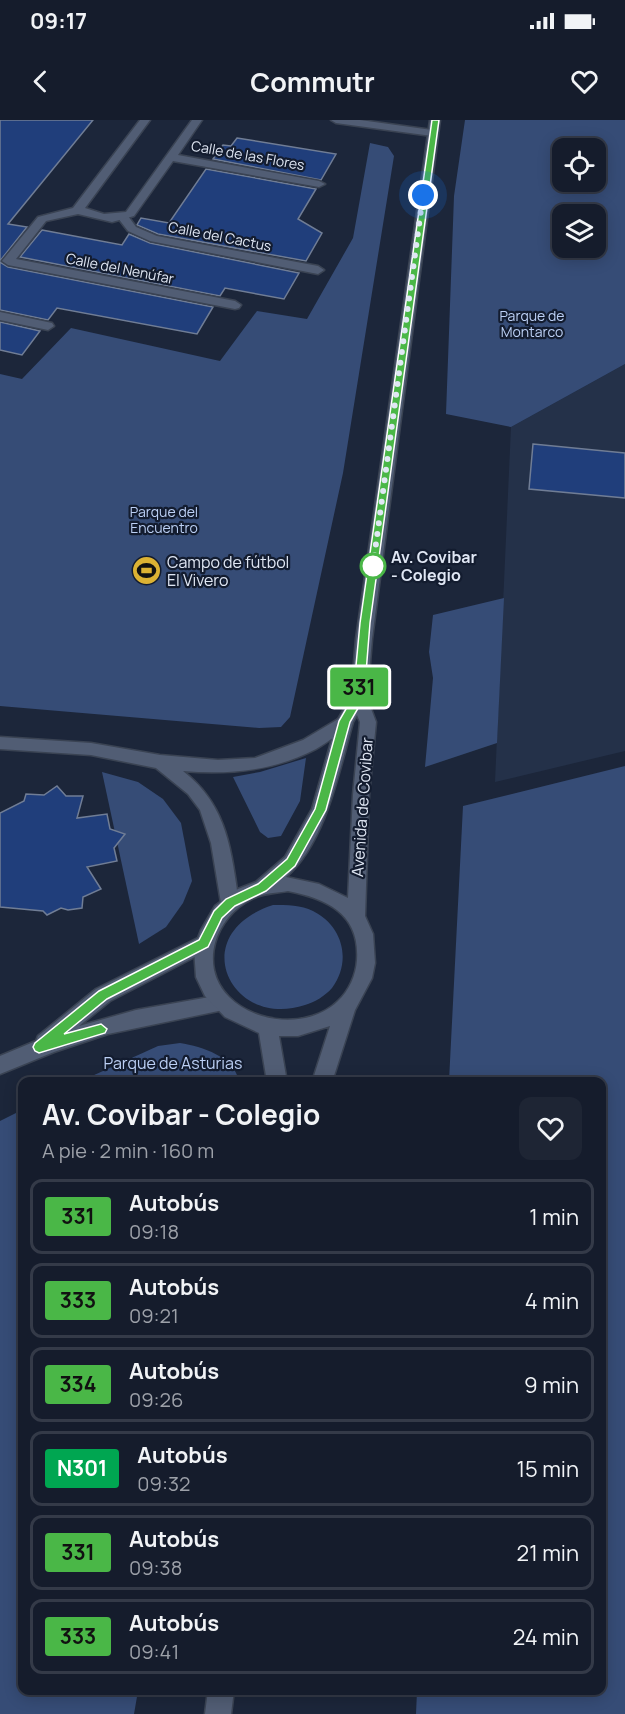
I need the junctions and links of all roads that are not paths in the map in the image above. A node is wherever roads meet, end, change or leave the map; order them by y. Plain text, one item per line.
1 (145, 120) edge
2 (197, 120) edge
3 (336, 120) edge
4 (434, 127) edge
5 (171, 157) junction
6 (319, 183) dead end
7 (79, 210) junction
8 (124, 218) junction
9 (4, 261) edge
10 (318, 270) dead end
11 (235, 305) dead end
12 (0, 316) edge
13 (48, 326) dead end
14 (359, 698) junction
15 (345, 721) junction
16 (0, 743) edge
17 (160, 762) junction
18 (262, 887) junction
19 (230, 903) junction
20 (356, 917) junction
21 (204, 943) junction
22 (221, 1003) junction
23 (346, 1007) junction
24 (268, 1028) junction
25 (39, 1047) junction
26 (0, 1065) edge
27 (276, 1077) edge
28 (324, 1077) edge
29 (220, 1695) edge
30 (218, 1714) edge

1 - 7 street
2 - 5 street
3 - 4 street
4 - 14 street, Avenida de Covibar
5 - 6 street, Calle de las Flores
5 - 8 street
7 - 8 street
7 - 9 street
8 - 10 street, Calle del Cactus
9 - 11 street, Calle del Nenúfar
12 - 13 street
14 - 15 street, Avenida de Covibar
14 - 20 street, Avenida de Covibar
15 - 17 street, Avenida de Covibar
15 - 18 street, Avenida de Covibar
16 - 17 street, Avenida de Covibar
17 - 19 street
18 - 19 street
18 - 20 street
19 - 21 street
20 - 23 street
21 - 22 street
21 - 25 street
22 - 24 street
22 - 25 street
23 - 24 street
23 - 28 street
24 - 27 street
25 - 26 street
29 - 30 street

